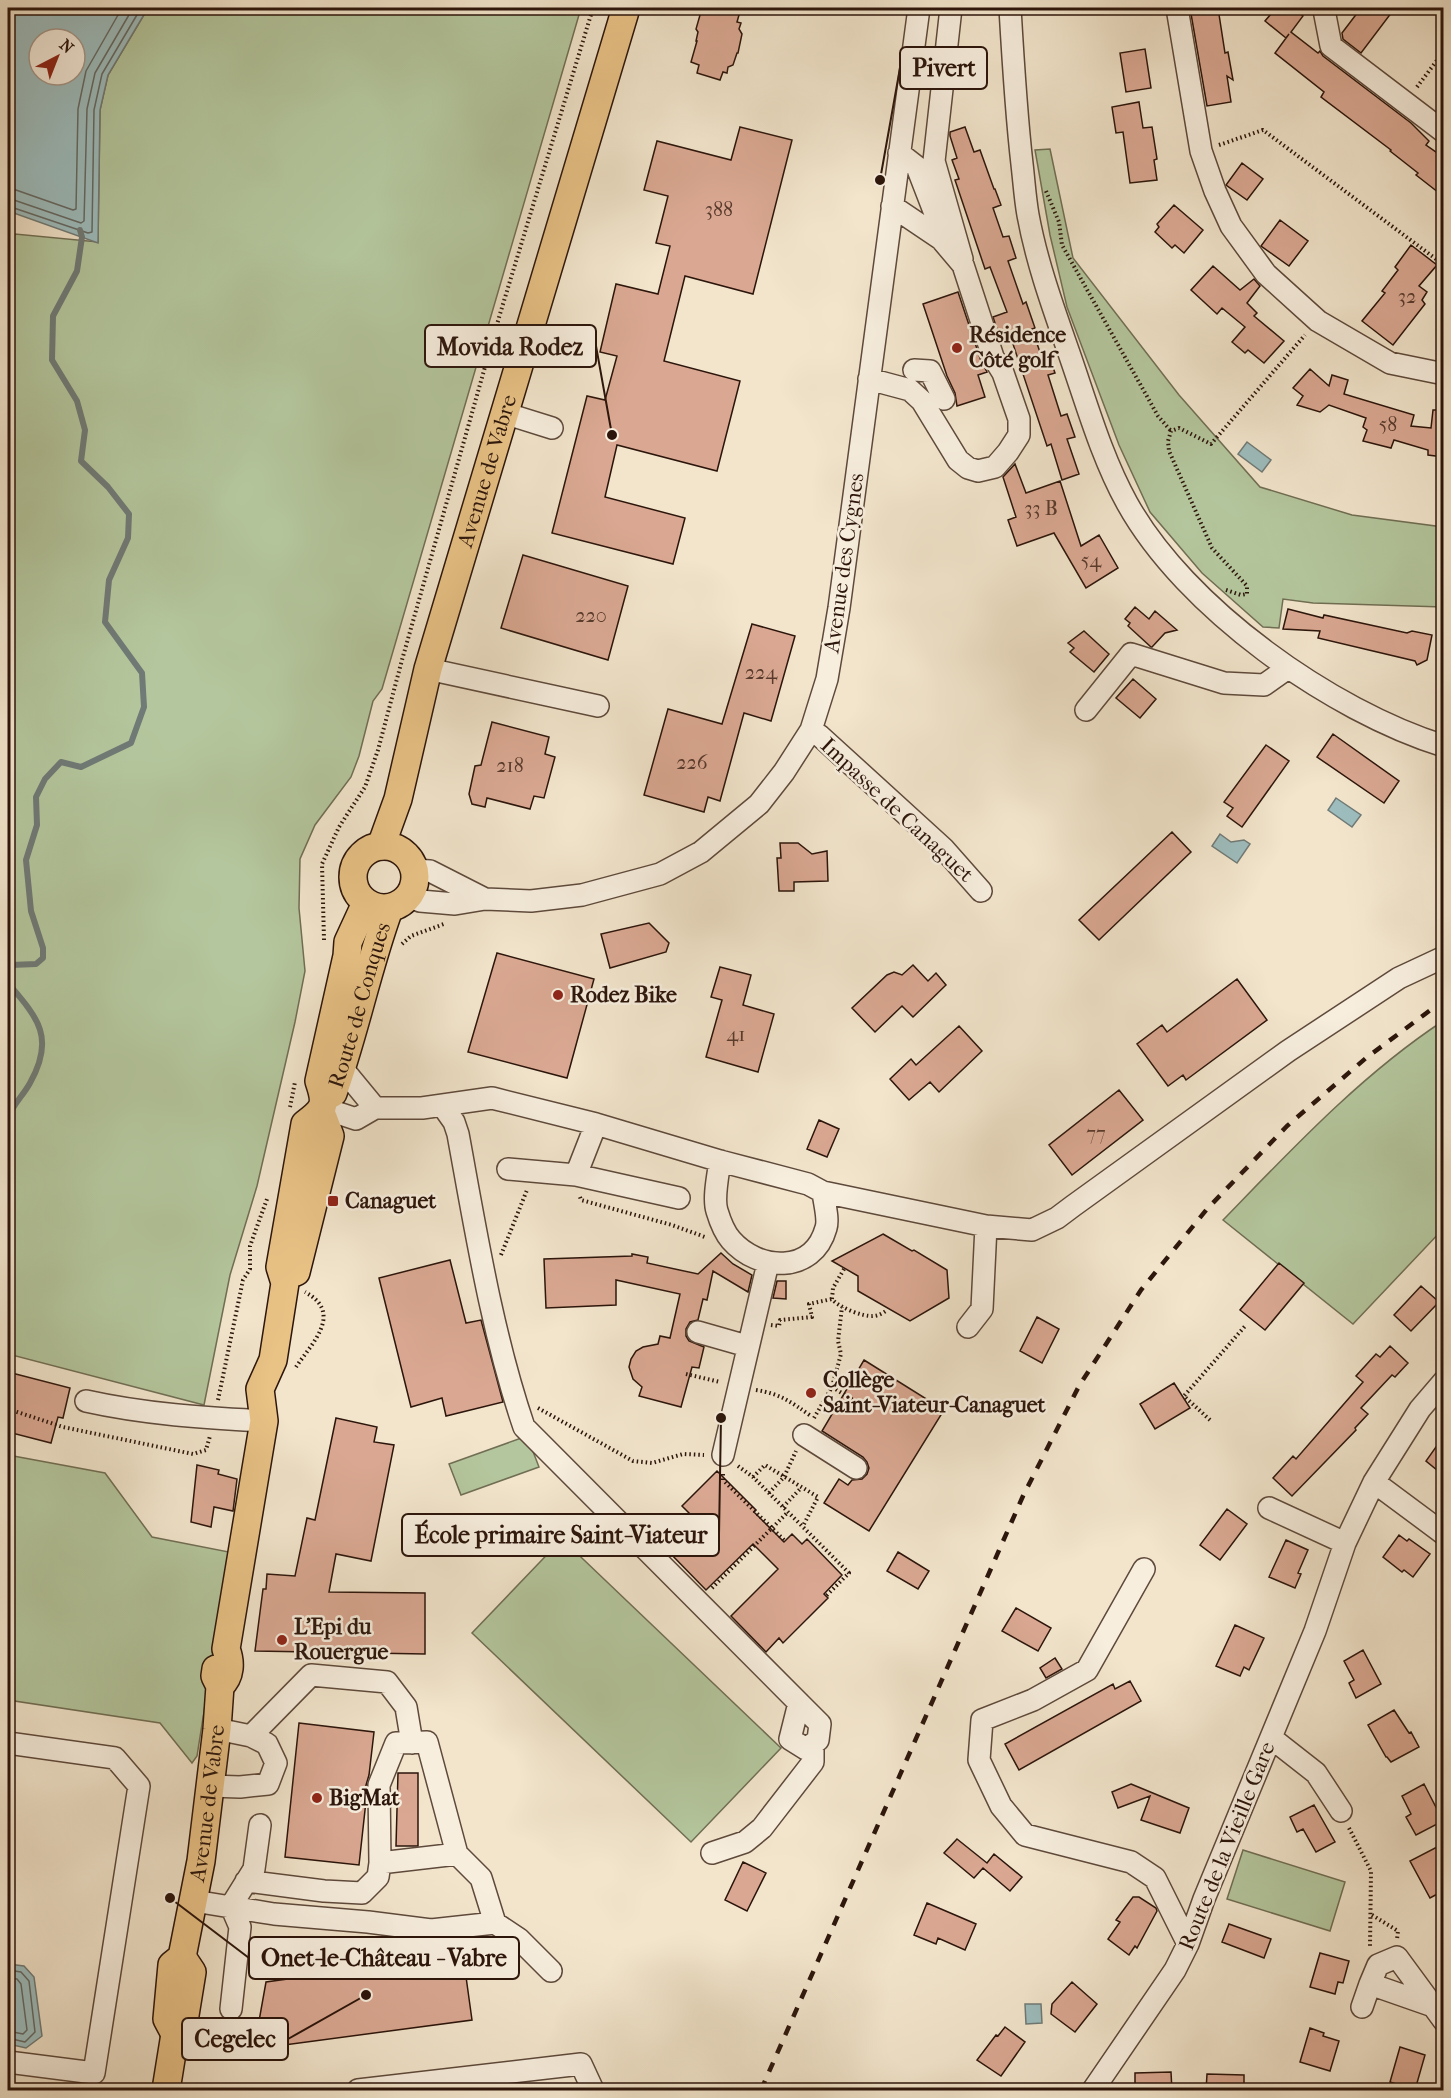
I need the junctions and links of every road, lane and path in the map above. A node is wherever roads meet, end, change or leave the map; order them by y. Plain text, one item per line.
1 (593, 8) edge
2 (626, 8) edge
3 (919, 8) edge
4 (951, 8) edge
5 (1010, 8) edge
6 (1177, 8) edge
7 (1324, 8) edge
8 (1443, 51) edge
9 (1406, 102) junction
10 (1443, 132) edge
11 (1201, 151) junction
12 (899, 153) junction
13 (1044, 181) dead end
14 (892, 206) junction
15 (941, 238) junction
16 (1443, 264) edge
17 (963, 265) junction
18 (1318, 321) junction
19 (914, 370) dead end
20 (1443, 374) edge
21 (868, 379) junction
22 (944, 399) dead end
23 (504, 413) junction
24 (552, 428) dead end
25 (1170, 431) junction
26 (1241, 596) dead end
27 (1288, 668) junction
28 (428, 669) junction
29 (598, 706) dead end
30 (1086, 710) dead end
31 (811, 730) junction
32 (1443, 746) edge
33 (399, 856) junction
34 (981, 891) dead end
35 (485, 899) junction
36 (388, 903) junction
37 (453, 921) dead end
38 (323, 947) dead end
39 (398, 947) dead end
40 (1443, 957) edge
41 (342, 1068) junction
42 (296, 1078) dead end
43 (442, 1105) junction
44 (323, 1106) junction
45 (375, 1108) junction
46 (288, 1113) dead end
47 (596, 1124) junction
48 (720, 1161) junction
49 (508, 1169) dead end
50 (534, 1171) junction
51 (576, 1175) junction
52 (823, 1192) junction
53 (267, 1196) dead end
54 (679, 1198) dead end
55 (986, 1226) junction
56 (691, 1231) dead end
57 (768, 1263) junction
58 (249, 1269) dead end
59 (844, 1269) dead end
60 (484, 1275) junction
61 (832, 1299) junction
62 (842, 1307) junction
63 (887, 1310) dead end
64 (753, 1321) junction
65 (1246, 1325) dead end
66 (968, 1327) dead end
67 (698, 1332) dead end
68 (747, 1346) junction
69 (841, 1354) dead end
70 (1443, 1381) edge
71 (832, 1387) dead end
72 (86, 1401) dead end
73 (517, 1405) junction
74 (867, 1408) dead end
75 (1210, 1420) dead end
76 (264, 1421) junction
77 (804, 1435) dead end
78 (723, 1455) junction
79 (856, 1468) dead end
80 (753, 1477) junction
81 (784, 1477) junction
82 (1374, 1482) junction
83 (801, 1488) junction
84 (769, 1492) junction
85 (783, 1507) junction
86 (1269, 1508) dead end
87 (788, 1512) junction
88 (802, 1526) junction
89 (772, 1528) junction
90 (1443, 1534) edge
91 (784, 1540) dead end
92 (1345, 1543) junction
93 (1144, 1569) dead end
94 (708, 1592) dead end
95 (826, 1596) dead end
96 (218, 1729) junction
97 (251, 1736) junction
98 (1271, 1740) junction
99 (8, 1743) edge
100 (412, 1743) junction
101 (210, 1786) junction
102 (1341, 1811) joint
103 (260, 1825) dead end
104 (712, 1853) dead end
105 (457, 1854) junction
106 (380, 1863) junction
107 (246, 1881) junction
108 (194, 1901) junction
109 (231, 1905) junction
110 (1372, 1915) junction
111 (495, 1923) junction
112 (1188, 1944) junction
113 (1396, 1957) junction
114 (551, 1971) dead end
115 (1370, 1984) junction
116 (1362, 2007) dead end
117 (231, 2009) dead end
118 (1438, 2013) edge
119 (8, 2062) edge
120 (166, 2091) edge
121 (358, 2091) edge
122 (593, 2091) edge
123 (1093, 2091) edge

1 - 38 path
2 - 23 main road, Avenue de Vabre
3 - 12 street, Avenue des Cygnes
4 - 17 street
5 - 27 street
6 - 11 street
7 - 9 street
8 - 9 path
9 - 10 street
11 - 16 path
11 - 18 street
12 - 14 street, Avenue des Cygnes
12 - 15 street
13 - 25 path
14 - 15 street
14 - 21 street, Avenue des Cygnes
15 - 17 street
17 - 21 street
18 - 20 street
18 - 25 path
19 - 22 street
21 - 31 street, Avenue des Cygnes
23 - 24 street
23 - 28 main road, Avenue de Vabre
25 - 26 path
27 - 30 street
27 - 32 street
28 - 29 street
28 - 33 main road, Avenue de Vabre
31 - 34 street, Impasse de Canaguet
31 - 35 street, Avenue des Cygnes
33 - 35 street, Avenue des Cygnes
33 - 36 main road
33 - 36 main road
35 - 36 street, Avenue des Cygnes
36 - 41 main road, Route de Conques
36 - 44 main road, Route de Conques
37 - 39 path
40 - 55 street
41 - 44 main road, Route de Conques
41 - 45 street
42 - 46 path
43 - 45 street
43 - 47 street
43 - 60 street
44 - 45 street
44 - 76 main road, Route de Conques
47 - 48 street
47 - 51 street
48 - 52 street
48 - 57 street
49 - 50 street
50 - 51 street
50 - 60 path
51 - 54 street
51 - 56 path
52 - 55 street
52 - 57 street
53 - 58 path
55 - 66 street
57 - 64 street
59 - 61 path
60 - 73 street
61 - 62 path
61 - 64 path
62 - 63 path
62 - 69 path
64 - 68 street
65 - 75 path
67 - 68 street
68 - 78 street
70 - 82 street, Route de la Vieille Gare
71 - 74 path
72 - 76 street
73 - 78 path
73 - 104 street
76 - 96 main road, Avenue de Vabre
77 - 79 street
78 - 80 path
78 - 89 path
80 - 81 path
80 - 84 path
81 - 83 path
81 - 84 path
82 - 90 street
82 - 92 street, Route de la Vieille Gare
83 - 85 path
83 - 88 path
84 - 85 path
85 - 87 path
86 - 92 street
87 - 88 path
87 - 89 path
88 - 95 path
89 - 91 path
89 - 94 path
92 - 98 street, Route de la Vieille Gare
93 - 112 street
96 - 97 street
96 - 101 main road, Avenue de Vabre
97 - 100 street
97 - 101 street
98 - 102 street
98 - 112 street, Route de la Vieille Gare
99 - 119 street
100 - 105 street
100 - 106 street
101 - 108 main road, Avenue de Vabre
102 - 110 path
103 - 107 street
105 - 106 street
105 - 111 street
106 - 107 street
107 - 109 street
108 - 109 street
108 - 120 main road, Avenue de Vabre
109 - 111 street
109 - 117 street
110 - 113 path
110 - 113 path
111 - 114 street
112 - 123 street, Route de la Vieille Gare
113 - 115 street
113 - 118 street
115 - 116 street
115 - 118 street
121 - 122 street

